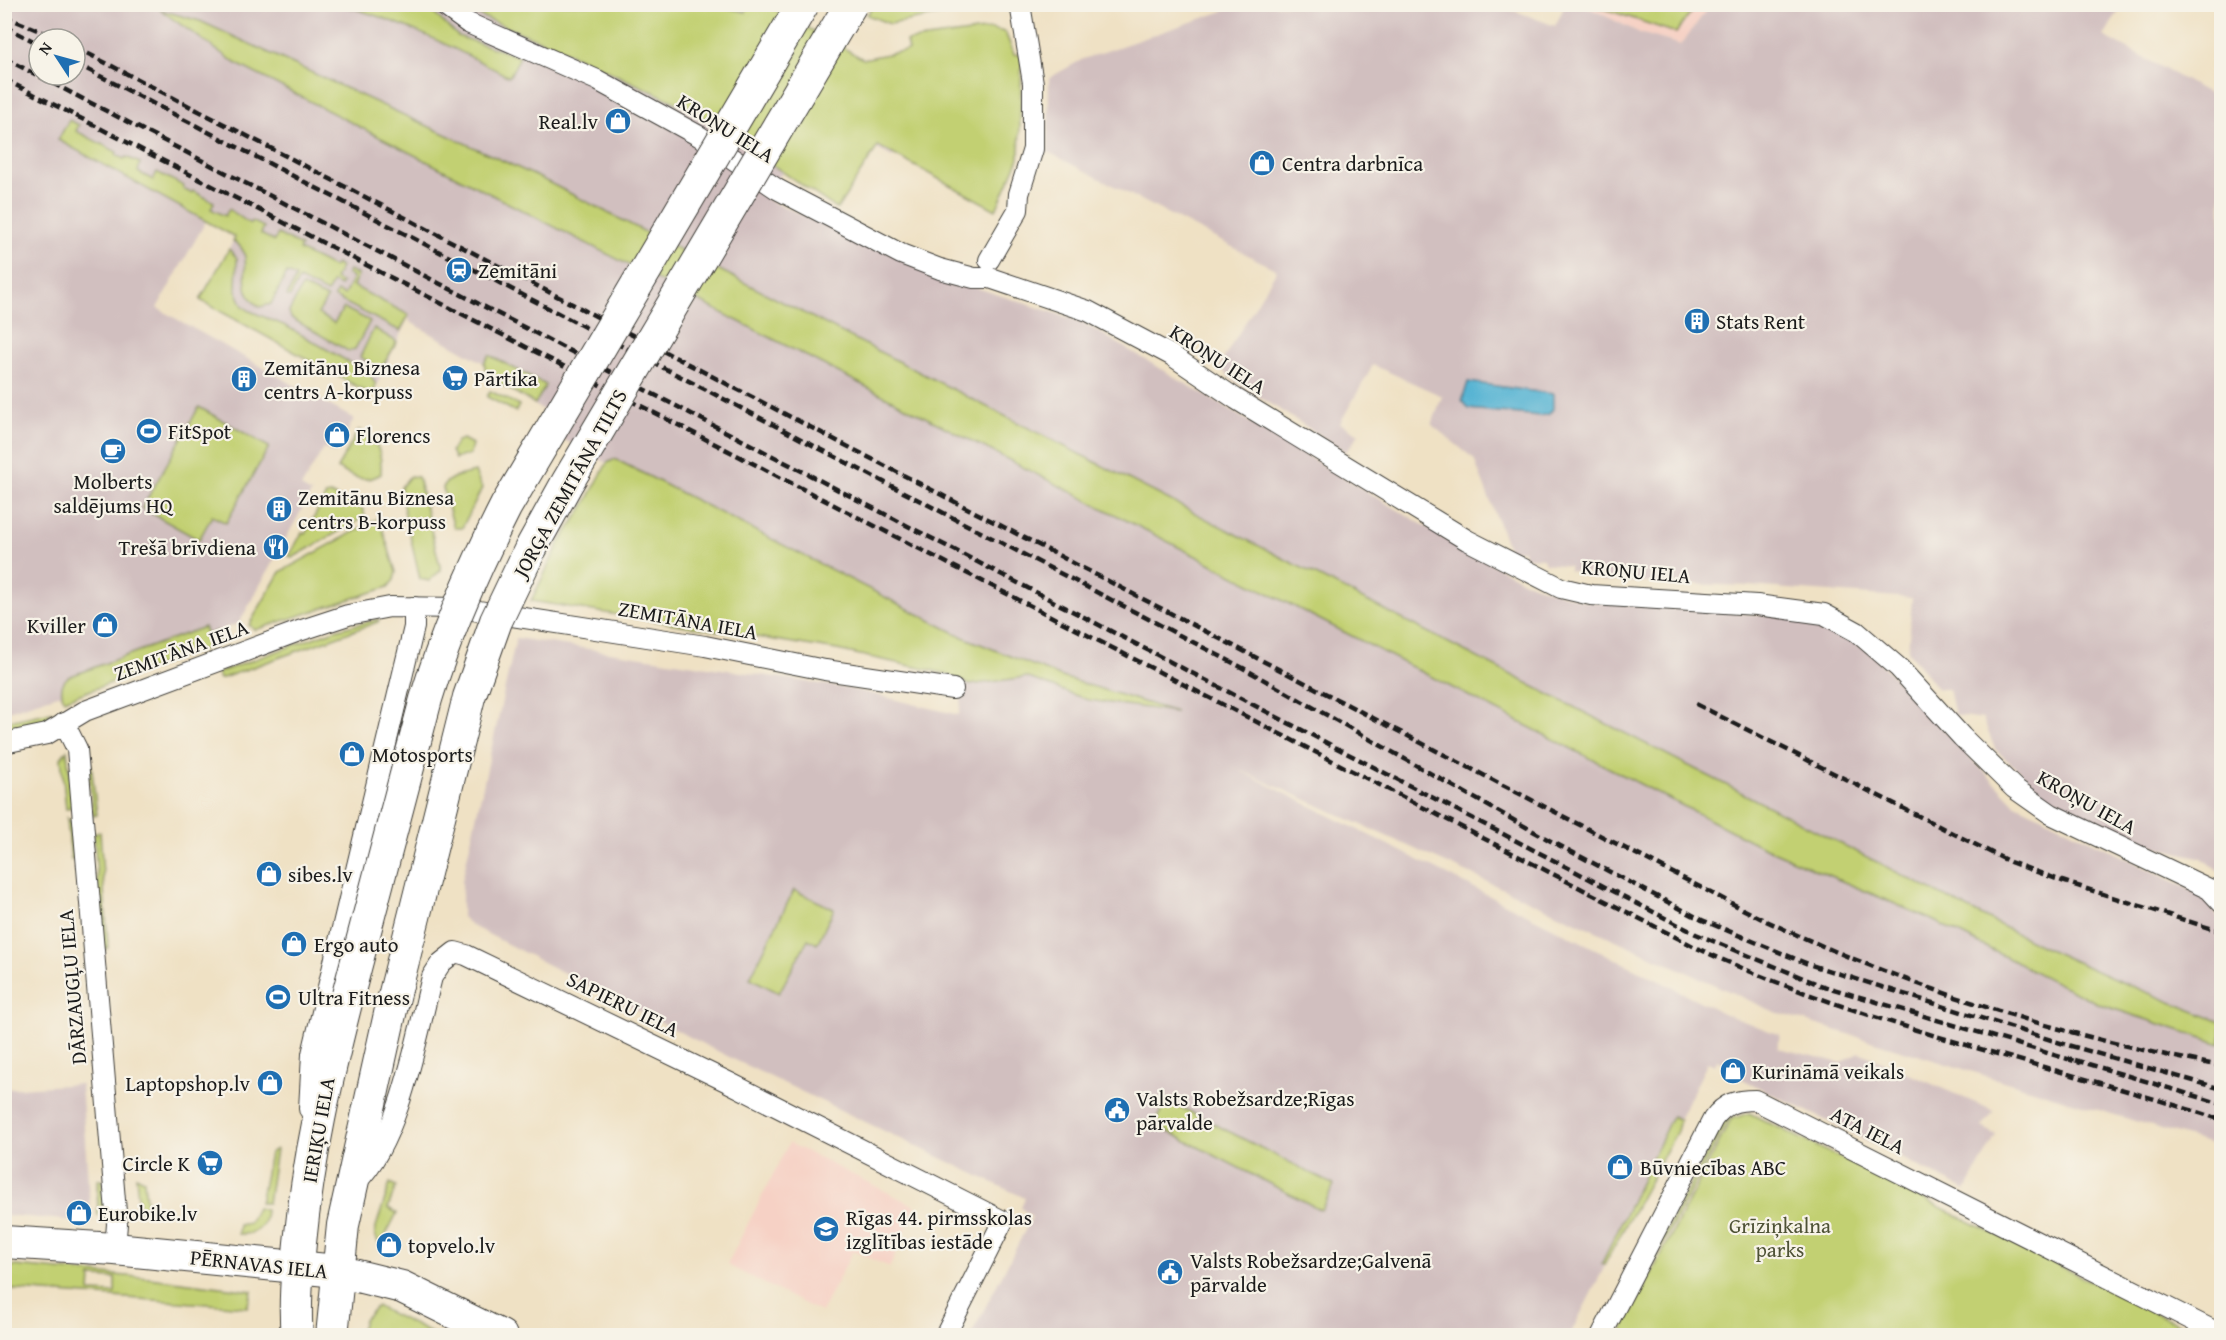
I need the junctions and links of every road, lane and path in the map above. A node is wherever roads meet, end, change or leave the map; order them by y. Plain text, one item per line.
1 (442, 4) edge
2 (803, 4) edge
3 (851, 4) edge
4 (1020, 4) edge
5 (990, 269) junction
6 (414, 607) junction
7 (953, 688) dead end
8 (64, 723) junction
9 (4, 743) edge
10 (2222, 903) edge
11 (348, 995) joint
12 (393, 1005) joint
13 (314, 1140) junction
14 (351, 1187) junction
15 (4, 1242) edge
16 (115, 1249) junction
17 (297, 1268) junction
18 (337, 1271) junction
19 (296, 1335) edge
20 (332, 1335) edge
21 (501, 1335) edge
22 (945, 1335) edge
23 (1601, 1335) edge
24 (2222, 1335) edge

1 - 5 street, KROŅU IELA
2 - 11 main road, JORĢA ZEMITĀNA TILTS, bridge
3 - 12 main road, JORĢA ZEMITĀNA TILTS, bridge
4 - 5 street
5 - 10 street, KROŅU IELA
6 - 7 street, ZEMITĀNA IELA
6 - 8 street, ZEMITĀNA IELA
6 - 13 street
8 - 9 street, ZEMITĀNA IELA
8 - 16 street, DĀRZAUGĻU IELA
11 - 13 main road, IERIĶU IELA
12 - 14 main road, IERIĶU IELA
13 - 17 main road, IERIĶU IELA
14 - 18 main road, IERIĶU IELA
14 - 22 street, SAPIERU IELA
15 - 16 main road, PĒRNAVAS IELA
16 - 17 main road, PĒRNAVAS IELA
17 - 18 main road, PĒRNAVAS IELA
17 - 19 main road, IERIĶU IELA
18 - 20 main road, IERIĶU IELA
18 - 21 main road, PĒRNAVAS IELA
23 - 24 street, ATA IELA

